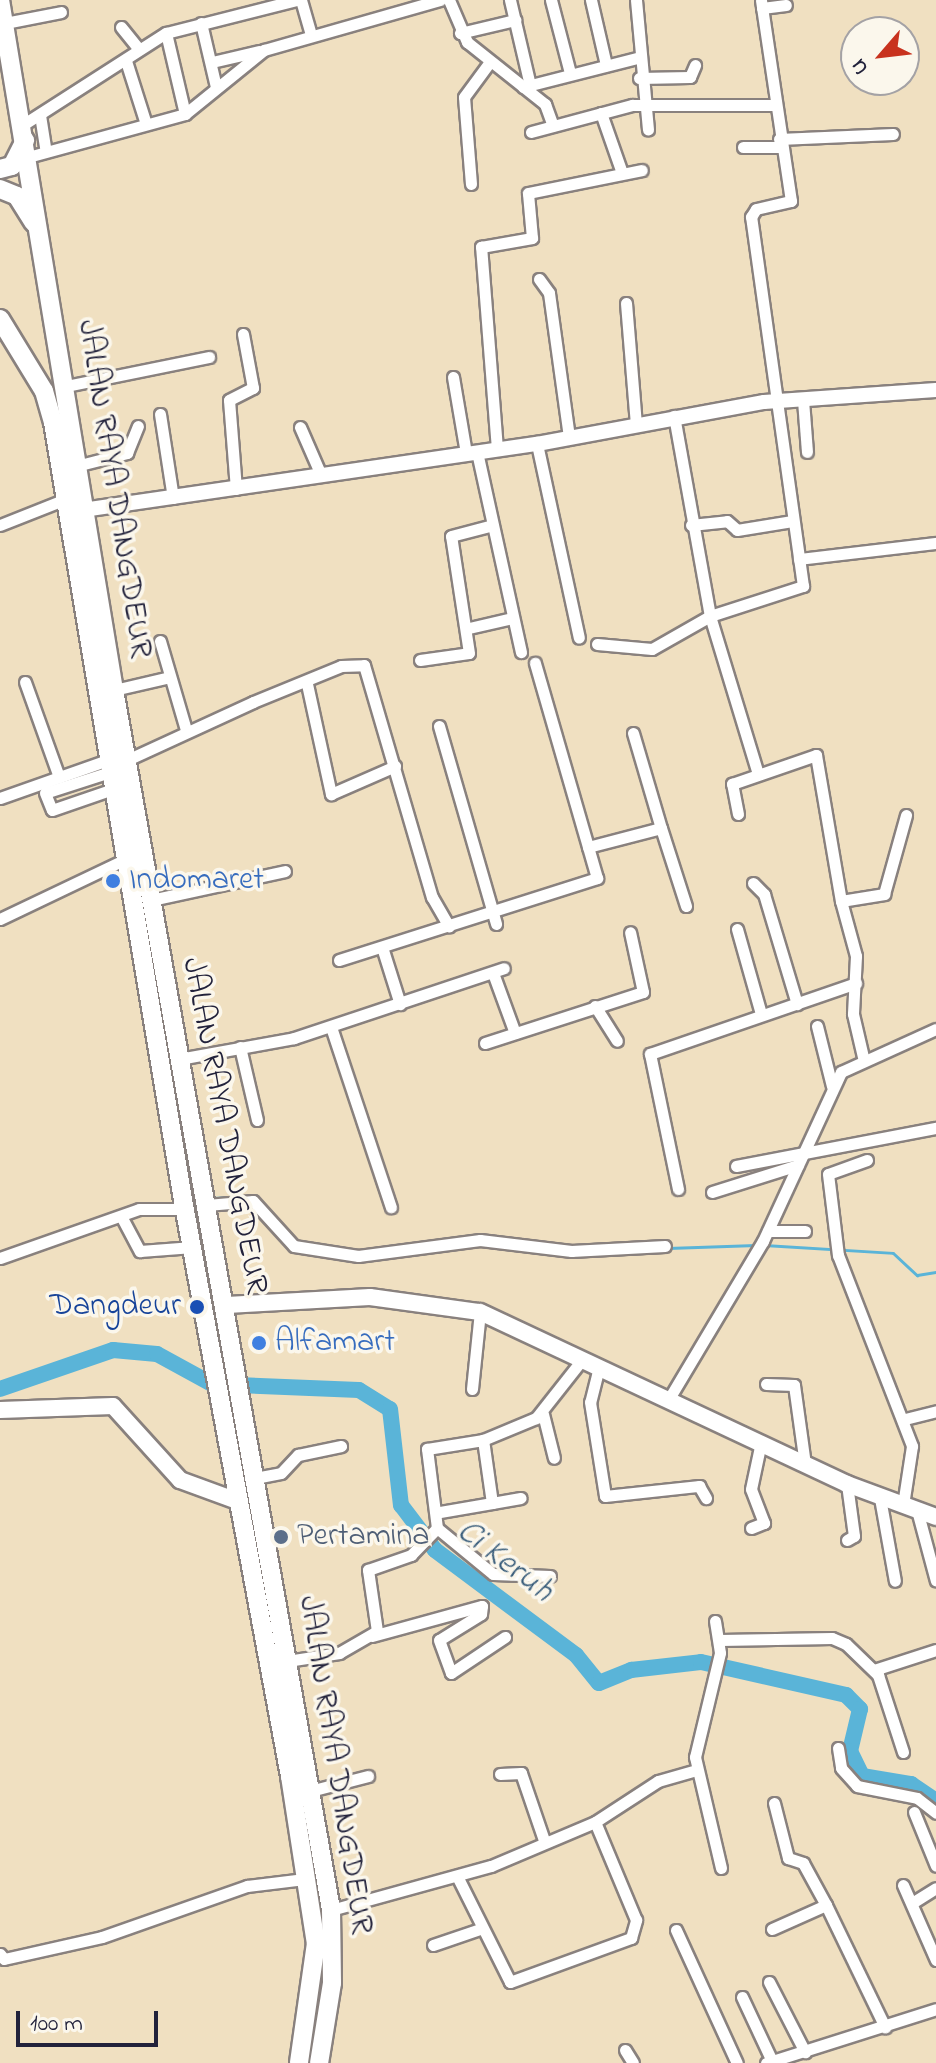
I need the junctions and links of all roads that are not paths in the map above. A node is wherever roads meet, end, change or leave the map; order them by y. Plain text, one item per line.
1 (0, 0) edge
2 (298, 0) edge
3 (440, 0) edge
4 (449, 0) edge
5 (510, 0) edge
6 (551, 0) edge
7 (591, 0) edge
8 (636, 0) edge
9 (761, 4) edge
10 (786, 5) dead end
11 (61, 12) dead end
12 (515, 20) junction
13 (5, 23) junction
14 (201, 23) junction
15 (121, 27) dead end
16 (166, 33) junction
17 (460, 33) junction
18 (311, 36) junction
19 (138, 48) junction
20 (264, 50) junction
21 (637, 58) junction
22 (126, 61) junction
23 (212, 62) junction
24 (489, 63) junction
25 (606, 65) junction
26 (695, 65) dead end
27 (570, 73) junction
28 (639, 78) junction
29 (526, 86) junction
30 (216, 87) junction
31 (644, 105) junction
32 (773, 105) junction
33 (601, 113) junction
34 (185, 114) junction
35 (146, 124) junction
36 (30, 126) junction
37 (553, 126) junction
38 (648, 129) dead end
39 (531, 132) dead end
40 (893, 134) dead end
41 (780, 143) junction
42 (743, 147) dead end
43 (46, 151) junction
44 (28, 157) junction
45 (0, 169) edge
46 (642, 170) dead end
47 (622, 173) junction
48 (471, 184) dead end
49 (0, 189) edge
50 (45, 247) junction
51 (539, 279) dead end
52 (626, 303) dead end
53 (0, 319) edge
54 (243, 334) dead end
55 (9, 349) edge
56 (209, 357) dead end
57 (453, 377) dead end
58 (66, 386) junction
59 (936, 390) edge
60 (803, 400) junction
61 (774, 402) junction
62 (160, 414) dead end
63 (674, 416) junction
64 (636, 425) junction
65 (138, 426) dead end
66 (300, 427) dead end
67 (569, 438) junction
68 (537, 444) junction
69 (497, 449) junction
70 (472, 452) junction
71 (807, 452) dead end
72 (76, 466) junction
73 (321, 475) junction
74 (236, 489) junction
75 (173, 498) junction
76 (66, 499) junction
77 (83, 510) junction
78 (792, 521) junction
79 (0, 525) edge
80 (493, 525) junction
81 (691, 525) junction
82 (936, 543) edge
83 (799, 559) junction
84 (710, 616) junction
85 (512, 618) junction
86 (469, 628) junction
87 (579, 638) dead end
88 (160, 641) dead end
89 (597, 644) dead end
90 (521, 652) dead end
91 (420, 660) dead end
92 (535, 663) dead end
93 (170, 677) junction
94 (25, 682) dead end
95 (307, 684) junction
96 (114, 690) junction
97 (439, 726) dead end
98 (186, 730) junction
99 (633, 733) dead end
100 (395, 766) junction
101 (117, 769) junction
102 (758, 774) junction
103 (59, 777) junction
104 (0, 798) edge
105 (738, 814) dead end
106 (906, 815) dead end
107 (661, 828) junction
108 (588, 847) junction
109 (128, 858) junction
110 (285, 871) dead end
111 (753, 883) dead end
112 (151, 900) junction
113 (841, 901) junction
114 (686, 906) dead end
115 (0, 919) edge
116 (494, 919) junction
117 (449, 927) junction
118 (737, 929) dead end
119 (630, 932) dead end
120 (382, 947) junction
121 (339, 960) dead end
122 (856, 983) junction
123 (400, 1004) junction
124 (797, 1004) junction
125 (595, 1006) junction
126 (761, 1014) junction
127 (817, 1026) dead end
128 (331, 1027) junction
129 (936, 1029) edge
130 (515, 1033) junction
131 (617, 1041) dead end
132 (485, 1043) dead end
133 (240, 1047) junction
134 (863, 1057) junction
135 (179, 1059) junction
136 (832, 1086) junction
137 (257, 1120) dead end
138 (936, 1128) edge
139 (804, 1150) junction
140 (867, 1160) dead end
141 (798, 1165) junction
142 (736, 1166) dead end
143 (678, 1189) dead end
144 (712, 1192) dead end
145 (206, 1201) junction
146 (184, 1206) junction
147 (391, 1207) dead end
148 (121, 1216) junction
149 (805, 1231) dead end
150 (763, 1240) junction
151 (665, 1246) dead end
152 (193, 1247) junction
153 (0, 1258) edge
154 (227, 1305) junction
155 (480, 1312) junction
156 (581, 1361) junction
157 (599, 1367) junction
158 (766, 1384) dead end
159 (472, 1389) dead end
160 (670, 1397) junction
161 (0, 1410) edge
162 (936, 1411) edge
163 (543, 1414) junction
164 (905, 1419) junction
165 (483, 1440) junction
166 (761, 1442) junction
167 (341, 1446) dead end
168 (554, 1458) dead end
169 (805, 1464) junction
170 (255, 1478) junction
171 (847, 1484) junction
172 (521, 1498) dead end
173 (706, 1498) dead end
174 (880, 1498) junction
175 (240, 1502) junction
176 (492, 1503) junction
177 (910, 1508) junction
178 (440, 1512) junction
179 (936, 1517) edge
180 (751, 1528) dead end
181 (435, 1531) junction
182 (847, 1540) dead end
183 (550, 1576) dead end
184 (895, 1581) dead end
185 (936, 1581) edge
186 (715, 1621) dead end
187 (372, 1636) junction
188 (505, 1637) dead end
189 (720, 1640) junction
190 (936, 1650) edge
191 (287, 1661) junction
192 (874, 1670) junction
193 (838, 1748) dead end
194 (903, 1752) dead end
195 (696, 1770) junction
196 (500, 1774) dead end
197 (368, 1776) dead end
198 (310, 1791) junction
199 (774, 1803) dead end
200 (936, 1813) edge
201 (595, 1822) junction
202 (544, 1840) junction
203 (936, 1866) edge
204 (721, 1868) dead end
205 (458, 1878) junction
206 (305, 1879) junction
207 (903, 1885) dead end
208 (936, 1888) edge
209 (912, 1903) junction
210 (826, 1905) junction
211 (331, 1910) junction
212 (480, 1929) junction
213 (772, 1929) dead end
214 (676, 1930) dead end
215 (433, 1945) dead end
216 (0, 1954) edge
217 (936, 1960) edge
218 (769, 1982) dead end
219 (742, 1997) dead end
220 (936, 2009) edge
221 (885, 2027) junction
222 (625, 2050) dead end
223 (805, 2052) junction
224 (769, 2062) edge
225 (299, 2063) edge
226 (319, 2063) edge
227 (633, 2063) edge
228 (737, 2063) edge

1 - 13 highway, JALAN RAYA DANGDEUR
2 - 14 street
2 - 18 street
3 - 18 street
4 - 17 street
5 - 12 street
6 - 27 street
7 - 25 street
8 - 21 street
9 - 10 street
9 - 32 street
11 - 13 street
12 - 17 street
12 - 29 street
13 - 36 highway, JALAN RAYA DANGDEUR
14 - 16 street
14 - 23 street
15 - 19 street
16 - 19 street
16 - 34 street
17 - 24 street
18 - 20 street
19 - 22 street
20 - 23 street
20 - 30 street
21 - 25 street
21 - 28 street
22 - 35 street
22 - 36 street
23 - 30 street
24 - 29 street
24 - 48 street
25 - 27 street
26 - 28 street
27 - 29 street
28 - 31 street
29 - 37 street
30 - 34 street
31 - 32 street
31 - 33 street
31 - 38 street
32 - 41 street
33 - 37 street
33 - 47 street
34 - 35 street
35 - 43 street
36 - 43 street
36 - 44 highway, JALAN RAYA DANGDEUR
36 - 45 highway
37 - 39 street
40 - 41 street
41 - 42 street
41 - 61 street
43 - 44 street
44 - 50 highway, JALAN RAYA DANGDEUR
46 - 47 street
47 - 69 street
49 - 50 highway
50 - 58 highway, JALAN RAYA DANGDEUR
51 - 67 street
52 - 64 street
53 - 55 highway, JALAN RAYA DANGDEUR
54 - 74 street
55 - 76 highway, JALAN RAYA DANGDEUR
56 - 58 street
57 - 70 street
58 - 72 highway, JALAN RAYA DANGDEUR
59 - 60 street
60 - 61 street
60 - 71 street
61 - 63 street
61 - 78 street
62 - 75 street
63 - 64 street
63 - 81 street
64 - 67 street
65 - 72 street
66 - 73 street
67 - 68 street
68 - 69 street
68 - 87 street
69 - 70 street
70 - 73 street
70 - 80 street
72 - 77 highway, JALAN RAYA DANGDEUR
73 - 74 street
74 - 75 street
75 - 77 street
76 - 79 street
76 - 101 highway, JALAN RAYA DANGDEUR
77 - 96 highway, JALAN RAYA DANGDEUR
78 - 81 street
78 - 83 street
80 - 85 street
80 - 86 street
81 - 84 street
82 - 83 street
83 - 84 street
84 - 89 street
84 - 102 street
85 - 86 street
85 - 90 street
86 - 91 street
88 - 93 street
92 - 108 street
93 - 96 street
93 - 98 street
94 - 103 street
95 - 98 street
95 - 100 street
95 - 100 street
96 - 101 highway, JALAN RAYA DANGDEUR
97 - 116 street
98 - 101 street
99 - 107 street
100 - 117 street
101 - 101 street
101 - 103 street
101 - 109 highway, JALAN RAYA DANGDEUR
101 - 112 highway, JALAN RAYA DANGDEUR
102 - 105 street
102 - 113 street
103 - 104 street
106 - 113 street
107 - 108 street
107 - 114 street
108 - 116 street
109 - 115 street
109 - 146 highway, JALAN RAYA DANGDEUR
110 - 112 street
111 - 124 street
112 - 135 highway, JALAN RAYA DANGDEUR
113 - 122 street
116 - 117 street
117 - 120 street
118 - 126 street
119 - 125 street
120 - 121 street
120 - 123 street
122 - 124 street
122 - 134 street
123 - 128 street
123 - 130 street
124 - 126 street
125 - 130 street
125 - 131 street
126 - 143 street
127 - 136 street
128 - 133 street
128 - 147 street
129 - 134 street
130 - 132 street
133 - 135 street
133 - 137 street
134 - 136 street
135 - 145 highway, JALAN RAYA DANGDEUR
136 - 139 street
138 - 139 street
139 - 141 street
139 - 142 street
140 - 164 street
141 - 144 street
141 - 150 street
145 - 151 street
145 - 154 highway, JALAN RAYA DANGDEUR
146 - 148 street
146 - 152 highway, JALAN RAYA DANGDEUR
148 - 152 street
148 - 153 street
149 - 150 street
150 - 160 street
152 - 175 highway, JALAN RAYA DANGDEUR
154 - 155 main road
154 - 170 highway, JALAN RAYA DANGDEUR
155 - 156 main road
155 - 159 street
156 - 157 main road
156 - 163 street
157 - 160 main road
157 - 173 street
158 - 169 street
160 - 166 main road
161 - 175 main road
162 - 164 street
163 - 165 street
163 - 168 street
164 - 177 street
165 - 176 street
165 - 178 street
166 - 169 main road
166 - 180 street
167 - 170 street
169 - 171 main road
170 - 191 highway, JALAN RAYA DANGDEUR
171 - 174 main road
171 - 182 street
172 - 176 street
174 - 177 main road
174 - 184 street
175 - 206 highway, JALAN RAYA DANGDEUR
176 - 178 street
177 - 179 main road
177 - 185 street
178 - 181 street
181 - 183 street
181 - 187 street
186 - 189 street
187 - 188 street
187 - 191 street
189 - 192 street
189 - 195 street
190 - 192 street
191 - 198 highway, JALAN RAYA DANGDEUR
192 - 194 street
193 - 200 street
195 - 201 street
195 - 204 street
196 - 202 street
197 - 198 street
198 - 211 highway, JALAN RAYA DANGDEUR
199 - 210 street
200 - 203 street
201 - 202 street
201 - 212 street
202 - 205 street
205 - 211 street
205 - 212 street
206 - 216 street
206 - 225 highway, JALAN RAYA DANGDEUR
207 - 209 street
208 - 209 street
209 - 217 street
210 - 213 street
210 - 221 street
211 - 226 highway, JALAN RAYA DANGDEUR
212 - 215 street
214 - 228 street
218 - 223 street
219 - 224 street
220 - 221 street
221 - 223 street
222 - 227 street
223 - 224 street

